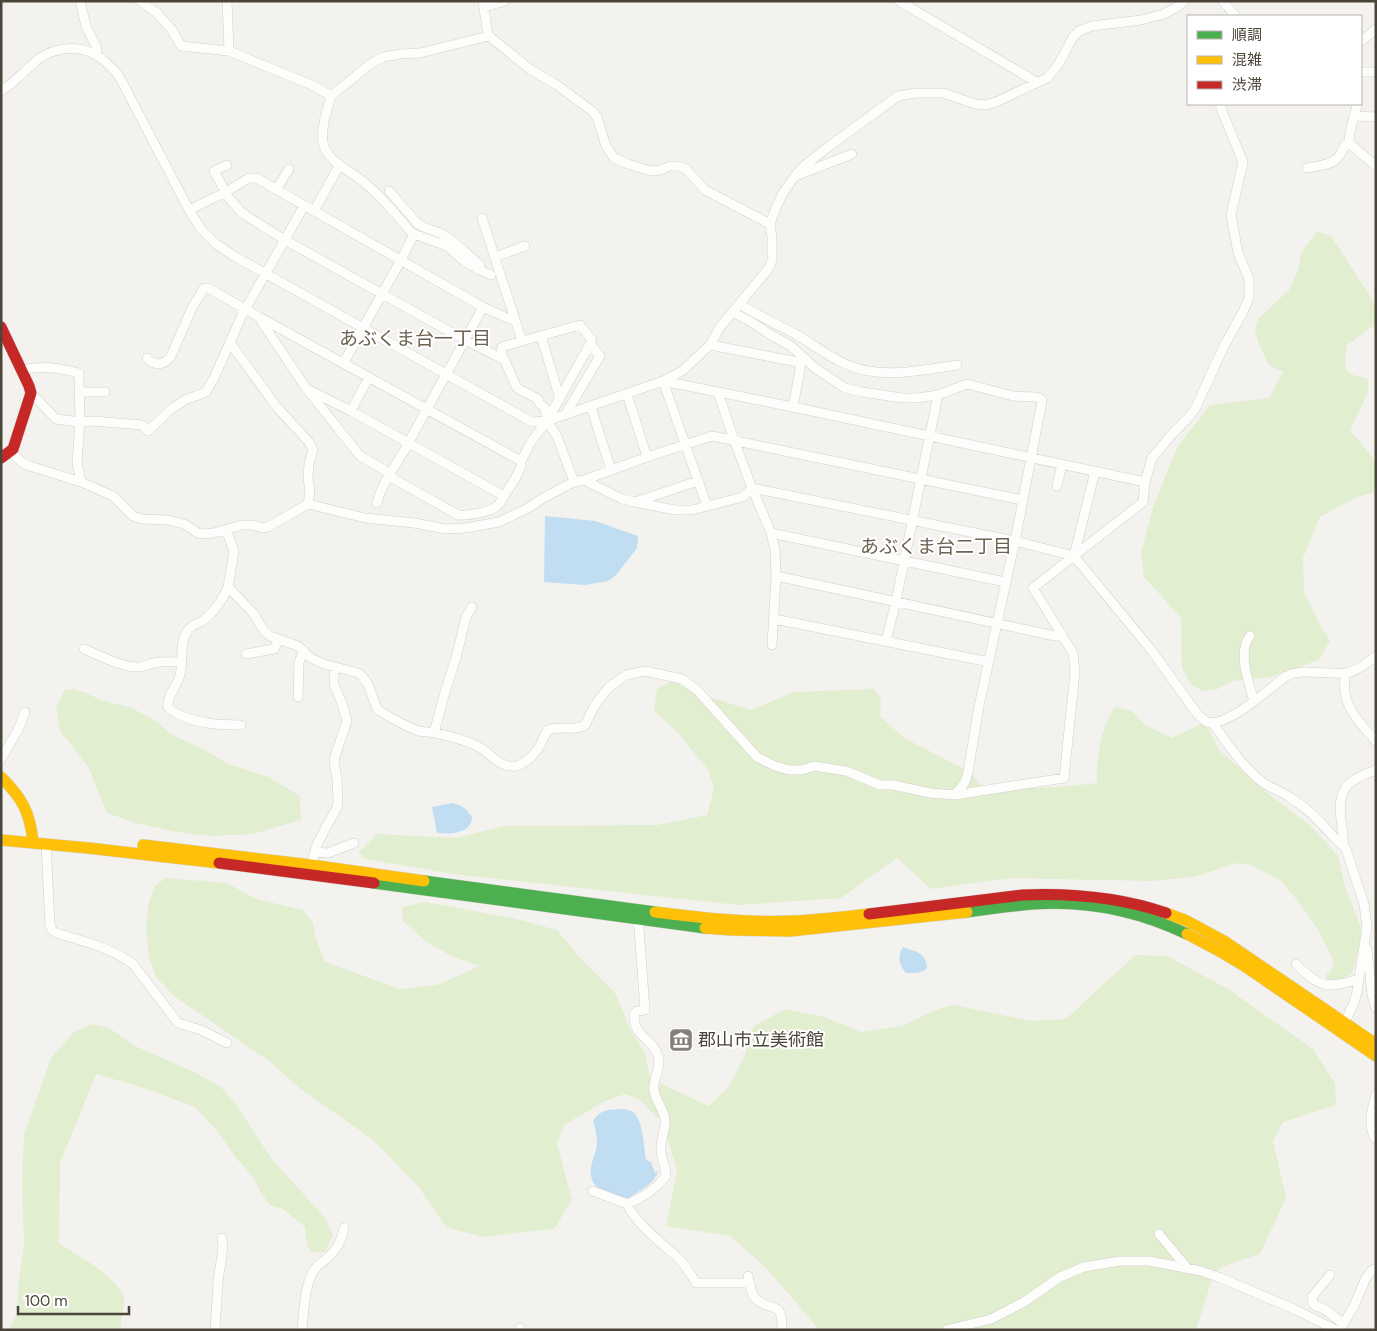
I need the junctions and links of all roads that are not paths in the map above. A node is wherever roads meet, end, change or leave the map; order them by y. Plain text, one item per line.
1 (80, 1) edge
2 (140, 1) edge
3 (227, 1) edge
4 (504, 1) edge
5 (899, 1) edge
6 (1184, 1) edge
7 (1223, 1) edge
8 (484, 4) edge
9 (1235, 15) edge
10 (1376, 29) edge
11 (489, 36) junction
12 (1362, 40) edge
13 (230, 51) junction
14 (97, 56) junction
15 (1362, 72) edge
16 (1376, 72) edge
17 (1036, 82) junction
18 (1, 91) edge
19 (331, 96) junction
20 (1220, 105) edge
21 (1356, 105) edge
22 (1355, 116) junction
23 (1376, 117) edge
24 (1349, 143) junction
25 (852, 154) dead end
26 (227, 165) dead end
27 (339, 166) junction
28 (1376, 166) edge
29 (1308, 168) dead end
30 (289, 169) dead end
31 (795, 176) junction
32 (276, 190) junction
33 (389, 191) dead end
34 (226, 192) junction
35 (304, 206) junction
36 (189, 210) junction
37 (314, 211) junction
38 (482, 218) dead end
39 (770, 224) junction
40 (414, 234) junction
41 (284, 240) junction
42 (525, 246) dead end
43 (495, 257) junction
44 (401, 260) junction
45 (265, 274) junction
46 (382, 293) junction
47 (739, 304) junction
48 (483, 307) junction
49 (246, 309) junction
50 (732, 312) junction
51 (259, 316) junction
52 (514, 320) junction
53 (1, 327) edge
54 (362, 328) junction
55 (541, 336) junction
56 (465, 340) junction
57 (522, 341) junction
58 (231, 344) junction
59 (590, 344) junction
60 (710, 345) junction
61 (147, 358) dead end
62 (501, 358) junction
63 (800, 359) junction
64 (344, 362) junction
65 (956, 365) dead end
66 (22, 370) junction
67 (445, 374) junction
68 (369, 377) junction
69 (663, 382) junction
70 (306, 388) junction
71 (80, 392) junction
72 (106, 392) dead end
73 (718, 392) junction
74 (31, 393) junction
75 (627, 394) junction
76 (938, 395) junction
77 (560, 399) junction
78 (591, 407) junction
79 (793, 407) junction
80 (426, 409) junction
81 (351, 412) junction
82 (565, 415) junction
83 (547, 421) junction
84 (80, 422) junction
85 (929, 436) junction
86 (734, 440) junction
87 (408, 444) junction
88 (685, 444) junction
89 (6, 455) edge
90 (648, 456) junction
91 (1032, 457) junction
92 (521, 461) junction
93 (1062, 464) junction
94 (611, 470) junction
95 (1095, 471) junction
96 (390, 474) junction
97 (920, 479) junction
98 (579, 481) junction
99 (698, 481) junction
100 (81, 482) junction
101 (1145, 482) junction
102 (1057, 486) dead end
103 (752, 488) junction
104 (504, 496) junction
105 (1022, 500) junction
106 (635, 502) junction
107 (376, 503) dead end
108 (308, 504) junction
109 (707, 506) junction
110 (912, 520) junction
111 (224, 530) junction
112 (771, 533) junction
113 (1015, 541) junction
114 (1074, 556) junction
115 (905, 561) junction
116 (776, 576) junction
117 (1005, 582) junction
118 (228, 587) junction
119 (896, 601) junction
120 (472, 607) dead end
121 (774, 619) junction
122 (997, 624) junction
123 (1062, 634) junction
124 (1250, 636) dead end
125 (278, 640) junction
126 (886, 641) junction
127 (772, 645) dead end
128 (84, 649) dead end
129 (304, 651) junction
130 (246, 654) dead end
131 (1376, 656) edge
132 (181, 662) junction
133 (989, 662) junction
134 (334, 667) junction
135 (1345, 673) junction
136 (298, 697) dead end
137 (1254, 701) junction
138 (25, 712) dead end
139 (1212, 722) junction
140 (241, 725) dead end
141 (434, 733) junction
142 (1376, 741) edge
143 (1, 758) edge
144 (1376, 770) edge
145 (1, 777) edge
146 (955, 794) junction
147 (1, 831) edge
148 (33, 838) junction
149 (1, 840) edge
150 (354, 843) dead end
151 (1343, 843) junction
152 (46, 844) junction
153 (314, 852) junction
154 (310, 869) junction
155 (638, 915) junction
156 (1364, 944) junction
157 (1296, 964) dead end
158 (1359, 979) junction
159 (1376, 1008) edge
160 (1342, 1027) junction
161 (227, 1044) dead end
162 (1376, 1044) edge
163 (1376, 1056) edge
164 (1376, 1095) edge
165 (1376, 1139) edge
166 (593, 1191) dead end
167 (627, 1204) junction
168 (344, 1228) dead end
169 (1159, 1234) dead end
170 (222, 1238) dead end
171 (1188, 1269) junction
172 (1376, 1269) edge
173 (1330, 1275) dead end
174 (1339, 1328) edge
175 (215, 1330) edge
176 (302, 1330) edge
177 (782, 1330) edge
178 (946, 1330) edge

1 - 14 street
2 - 13 street
3 - 13 street
4 - 8 street
5 - 17 street
6 - 17 street
7 - 9 street
8 - 11 street
10 - 12 street
11 - 19 street
11 - 39 street
13 - 19 street
14 - 18 street
14 - 36 street
15 - 16 street
17 - 31 street
19 - 27 street
20 - 101 street
21 - 22 street
22 - 23 street
22 - 24 street
24 - 28 street
24 - 29 street
25 - 31 street
26 - 34 street
27 - 37 street
27 - 40 street
30 - 32 street
31 - 39 street
32 - 34 street
32 - 35 street
33 - 40 street
34 - 36 street
34 - 41 street
35 - 37 street
35 - 41 street
36 - 45 street
37 - 44 street
38 - 43 street
39 - 47 street
40 - 44 street
41 - 45 street
41 - 46 street
42 - 43 street
43 - 52 street
44 - 46 street
44 - 48 street
45 - 49 street
45 - 54 street
46 - 54 street
46 - 56 street
47 - 50 street
47 - 65 street
48 - 52 street
48 - 56 street
49 - 51 street
49 - 58 street
49 - 61 street
50 - 60 street
50 - 63 street
51 - 64 street
51 - 70 street
52 - 57 street
53 - 66 street
54 - 64 street
54 - 67 street
55 - 57 street
55 - 59 street
55 - 77 street
56 - 62 street
56 - 67 street
57 - 62 street
58 - 84 street
58 - 108 street
59 - 77 street
59 - 82 street
60 - 63 street
60 - 69 street
62 - 83 street
63 - 76 street
63 - 79 street
64 - 68 street
66 - 71 street
66 - 74 street
67 - 80 street
67 - 83 street
68 - 80 street
68 - 81 street
69 - 73 street
69 - 75 street
69 - 88 street
70 - 81 street
70 - 96 street
71 - 72 street
71 - 84 street
73 - 79 street
73 - 86 street
74 - 84 street
74 - 89 street
75 - 78 street
75 - 90 street
76 - 85 street
76 - 91 street
77 - 83 street
78 - 82 street
78 - 94 street
79 - 85 street
80 - 87 street
80 - 92 street
81 - 87 street
82 - 83 street
83 - 92 street
83 - 98 street
84 - 100 street
85 - 91 street
85 - 97 street
86 - 88 street
86 - 97 street
86 - 103 street
87 - 96 street
87 - 104 street
88 - 90 street
88 - 99 street
89 - 100 street
90 - 94 street
91 - 93 street
91 - 105 street
92 - 104 street
93 - 95 street
93 - 102 street
94 - 98 street
95 - 101 street
95 - 114 street
96 - 104 street
96 - 107 street
97 - 105 street
97 - 110 street
98 - 106 street
98 - 108 street
99 - 106 street
99 - 109 street
100 - 111 street
101 - 114 street
103 - 109 street
103 - 110 street
103 - 112 street
105 - 113 street
106 - 109 street
108 - 111 street
110 - 113 street
110 - 115 street
111 - 118 street
112 - 115 street
112 - 116 street
113 - 114 street
113 - 117 street
114 - 123 street
114 - 139 street
115 - 117 street
115 - 119 street
116 - 119 street
116 - 121 street
117 - 122 street
118 - 125 street
118 - 132 street
119 - 122 street
119 - 126 street
120 - 141 street
121 - 126 street
121 - 127 street
122 - 123 street
122 - 133 street
123 - 146 street
124 - 137 street
125 - 129 street
125 - 130 street
126 - 133 street
128 - 132 street
129 - 134 street
129 - 136 street
131 - 135 street
132 - 140 street
133 - 146 street
134 - 141 street
134 - 153 street
135 - 137 street
135 - 142 street
137 - 139 street
138 - 143 street
139 - 151 street
141 - 146 street
144 - 151 street
145 - 148 street
147 - 148 street
148 - 149 street
148 - 152 street
148 - 154 street
150 - 153 street
151 - 156 street
152 - 154 street
152 - 161 street
153 - 154 street
154 - 155 street
155 - 160 street
155 - 167 street
156 - 158 street
156 - 159 street
157 - 158 street
158 - 160 street
160 - 162 street
160 - 163 street
164 - 165 street
166 - 167 street
167 - 177 street
168 - 176 street
169 - 171 street
170 - 175 street
171 - 174 street
171 - 178 street
172 - 174 street
173 - 174 street

